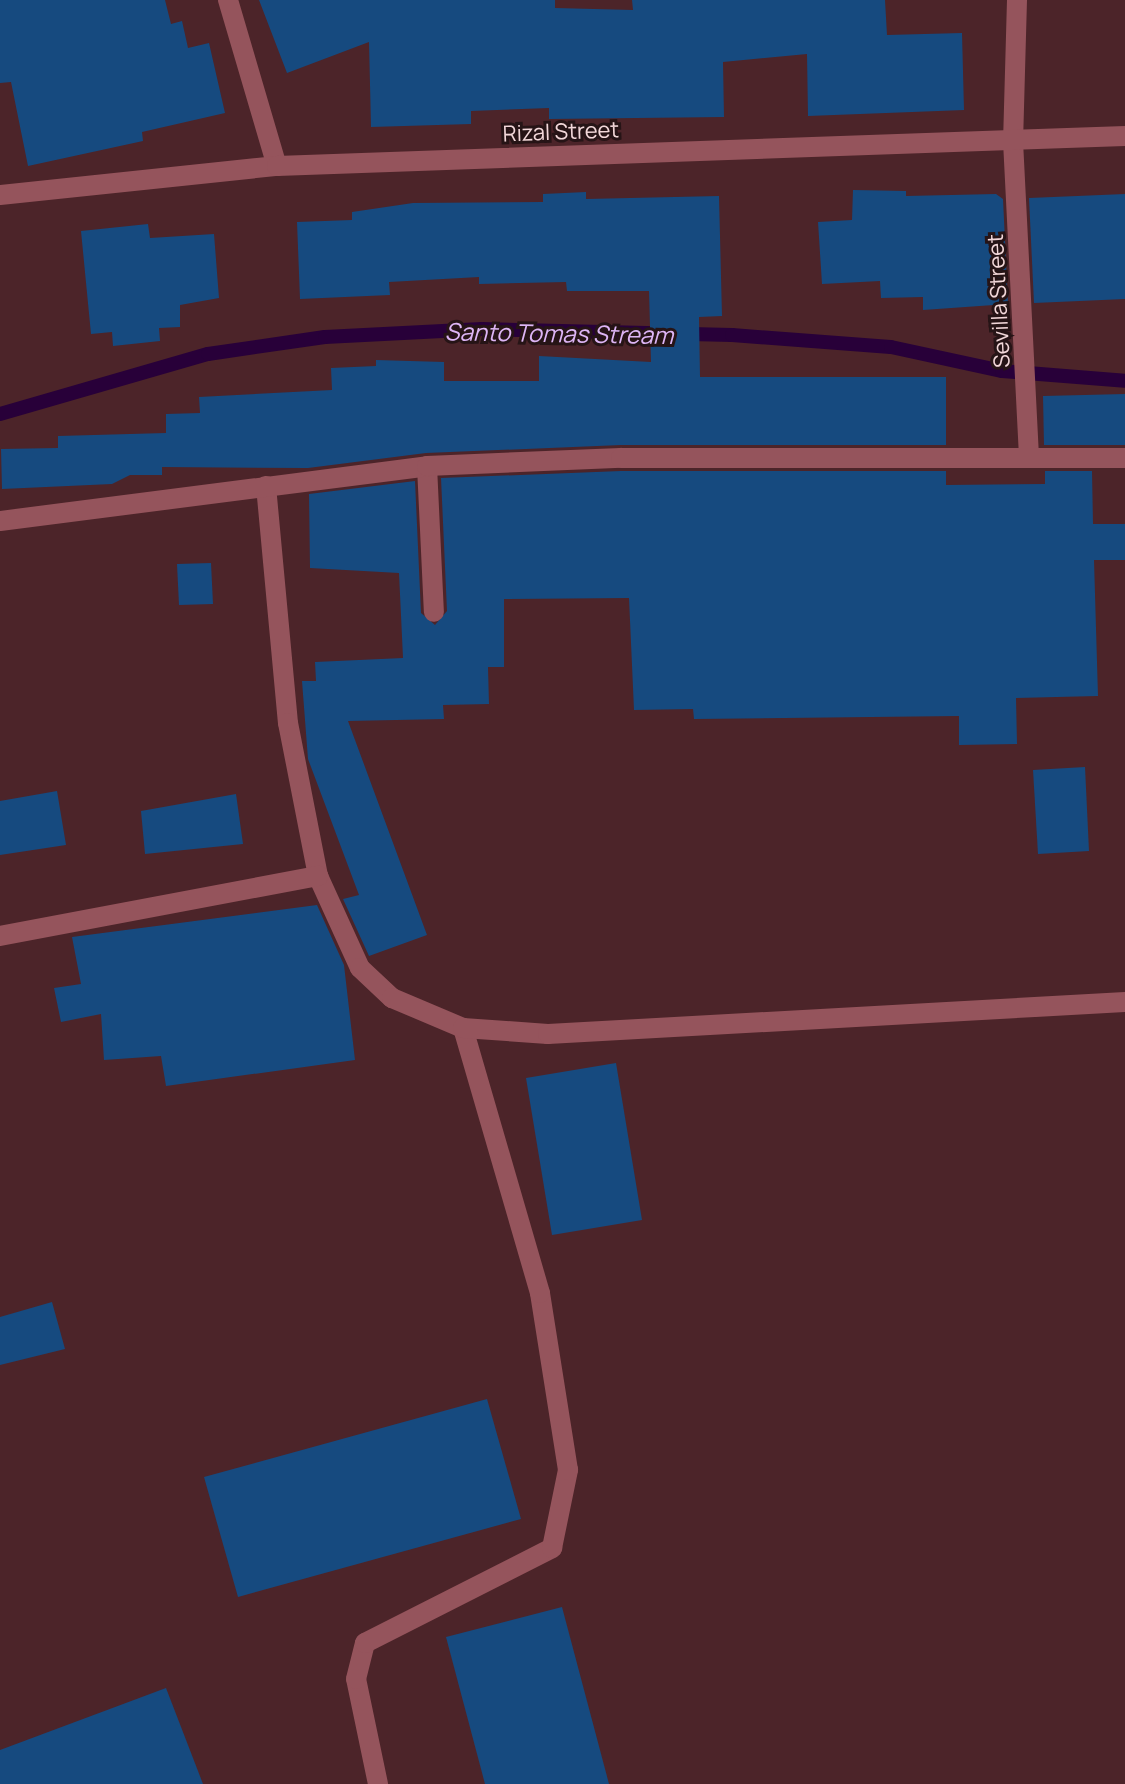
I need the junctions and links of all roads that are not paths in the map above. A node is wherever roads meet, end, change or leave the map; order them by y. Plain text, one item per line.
1 (228, 0) edge
2 (1017, 0) edge
3 (1125, 136) edge
4 (1013, 141) junction
5 (277, 166) junction
6 (0, 195) edge
7 (1029, 458) junction
8 (1125, 458) edge
9 (427, 466) junction
10 (266, 486) junction
11 (0, 521) edge
12 (434, 612) dead end
13 (318, 876) junction
14 (0, 936) edge
15 (1125, 1002) edge
16 (463, 1028) junction
17 (378, 1784) edge

1 - 5 street
2 - 4 street, Sevilla Street
3 - 4 street, Rizal Street
4 - 5 street, Rizal Street
4 - 7 street, Sevilla Street
5 - 6 street, Rizal Street
7 - 8 street
7 - 9 street
9 - 10 street
9 - 12 street
10 - 11 street
10 - 13 street
13 - 14 street
13 - 16 street
15 - 16 street
16 - 17 street

